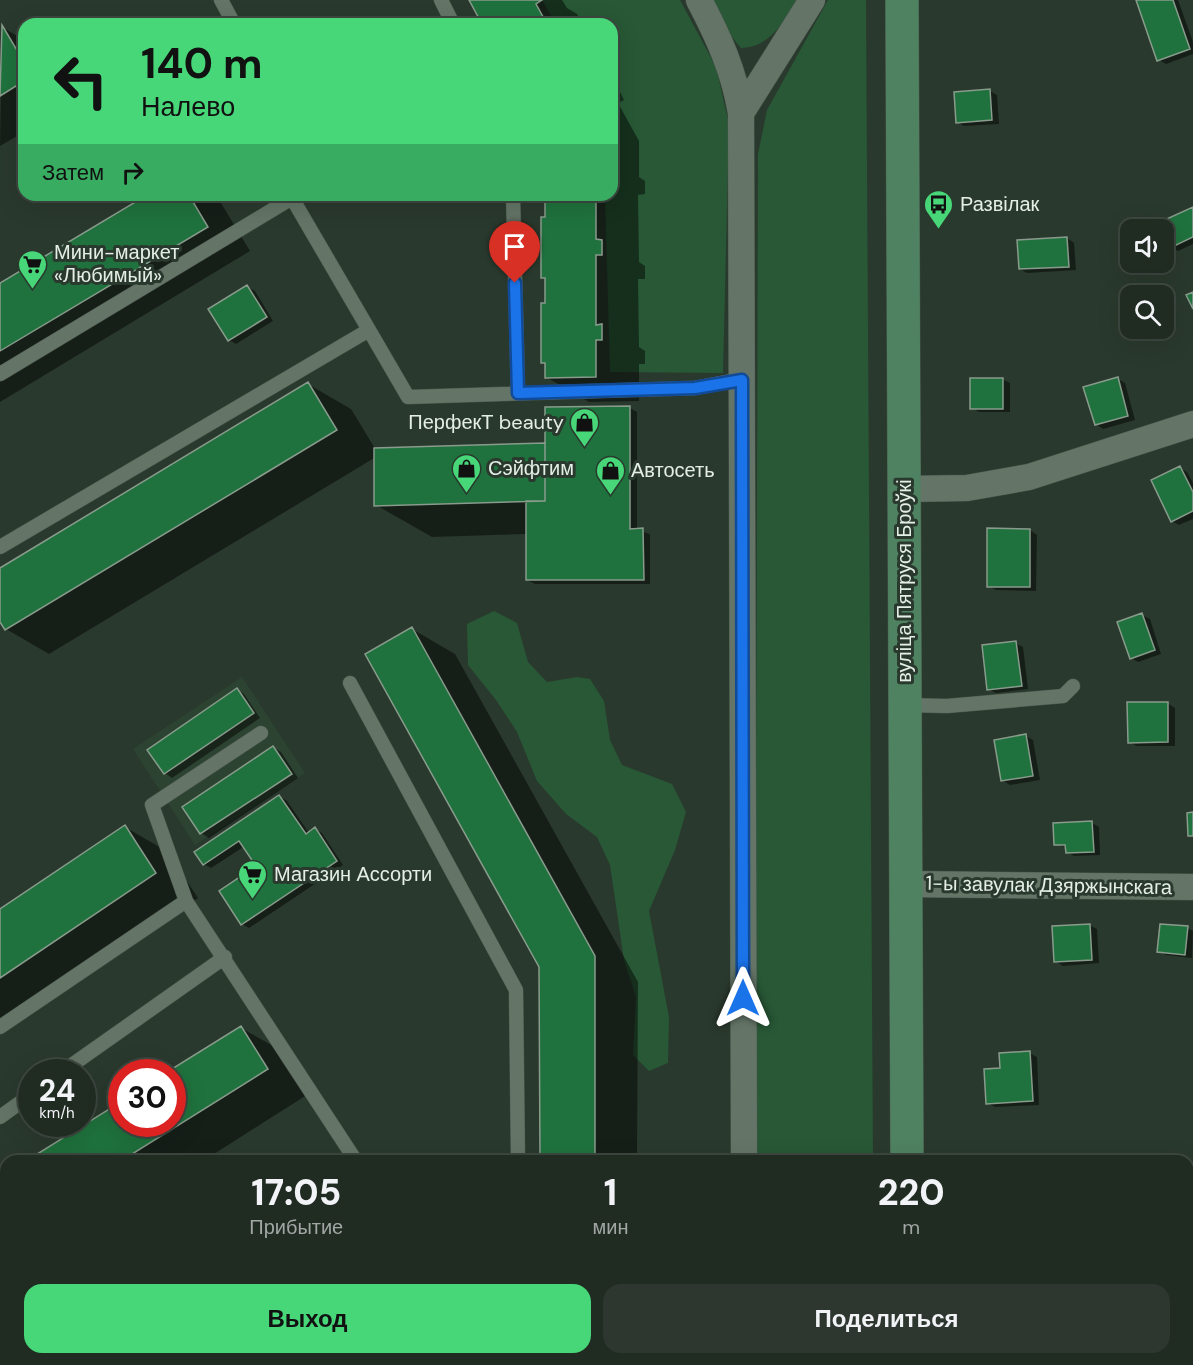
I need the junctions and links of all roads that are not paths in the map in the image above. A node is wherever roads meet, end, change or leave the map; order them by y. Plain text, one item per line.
1 (221, 0) edge
2 (441, 0) edge
3 (699, 0) edge
4 (812, 0) edge
5 (902, 0) edge
6 (231, 18) edge
7 (450, 18) edge
8 (741, 113) junction
9 (284, 201) edge
10 (295, 201) edge
11 (513, 201) edge
12 (369, 330) junction
13 (0, 374) edge
14 (742, 380) junction
15 (518, 393) junction
16 (1193, 424) edge
17 (903, 489) junction
18 (0, 547) edge
19 (350, 683) dead end
20 (1073, 686) dead end
21 (905, 705) junction
22 (261, 733) dead end
23 (906, 884) junction
24 (1193, 887) edge
25 (186, 901) junction
26 (225, 957) junction
27 (0, 1027) edge
28 (80, 1059) edge
29 (18, 1104) edge
30 (0, 1117) edge
31 (353, 1155) edge
32 (518, 1155) edge
33 (744, 1155) edge
34 (907, 1155) edge

1 - 6 lane
2 - 7 lane
3 - 8 street
4 - 8 street
5 - 17 main road, вуліца Пятруся Броўкі
8 - 14 street
9 - 13 lane
10 - 12 lane
11 - 15 lane
12 - 15 lane
12 - 18 lane
14 - 15 lane
14 - 33 street
16 - 17 street
17 - 21 main road, вуліца Пятруся Броўкі
19 - 32 lane
20 - 21 lane
21 - 23 main road, вуліца Пятруся Броўкі
22 - 25 lane
23 - 24 street, 1-ы завулак Дзяржынскага
23 - 34 main road, вуліца Пятруся Броўкі
25 - 26 lane
25 - 27 lane
26 - 28 lane
26 - 31 lane
29 - 30 lane

